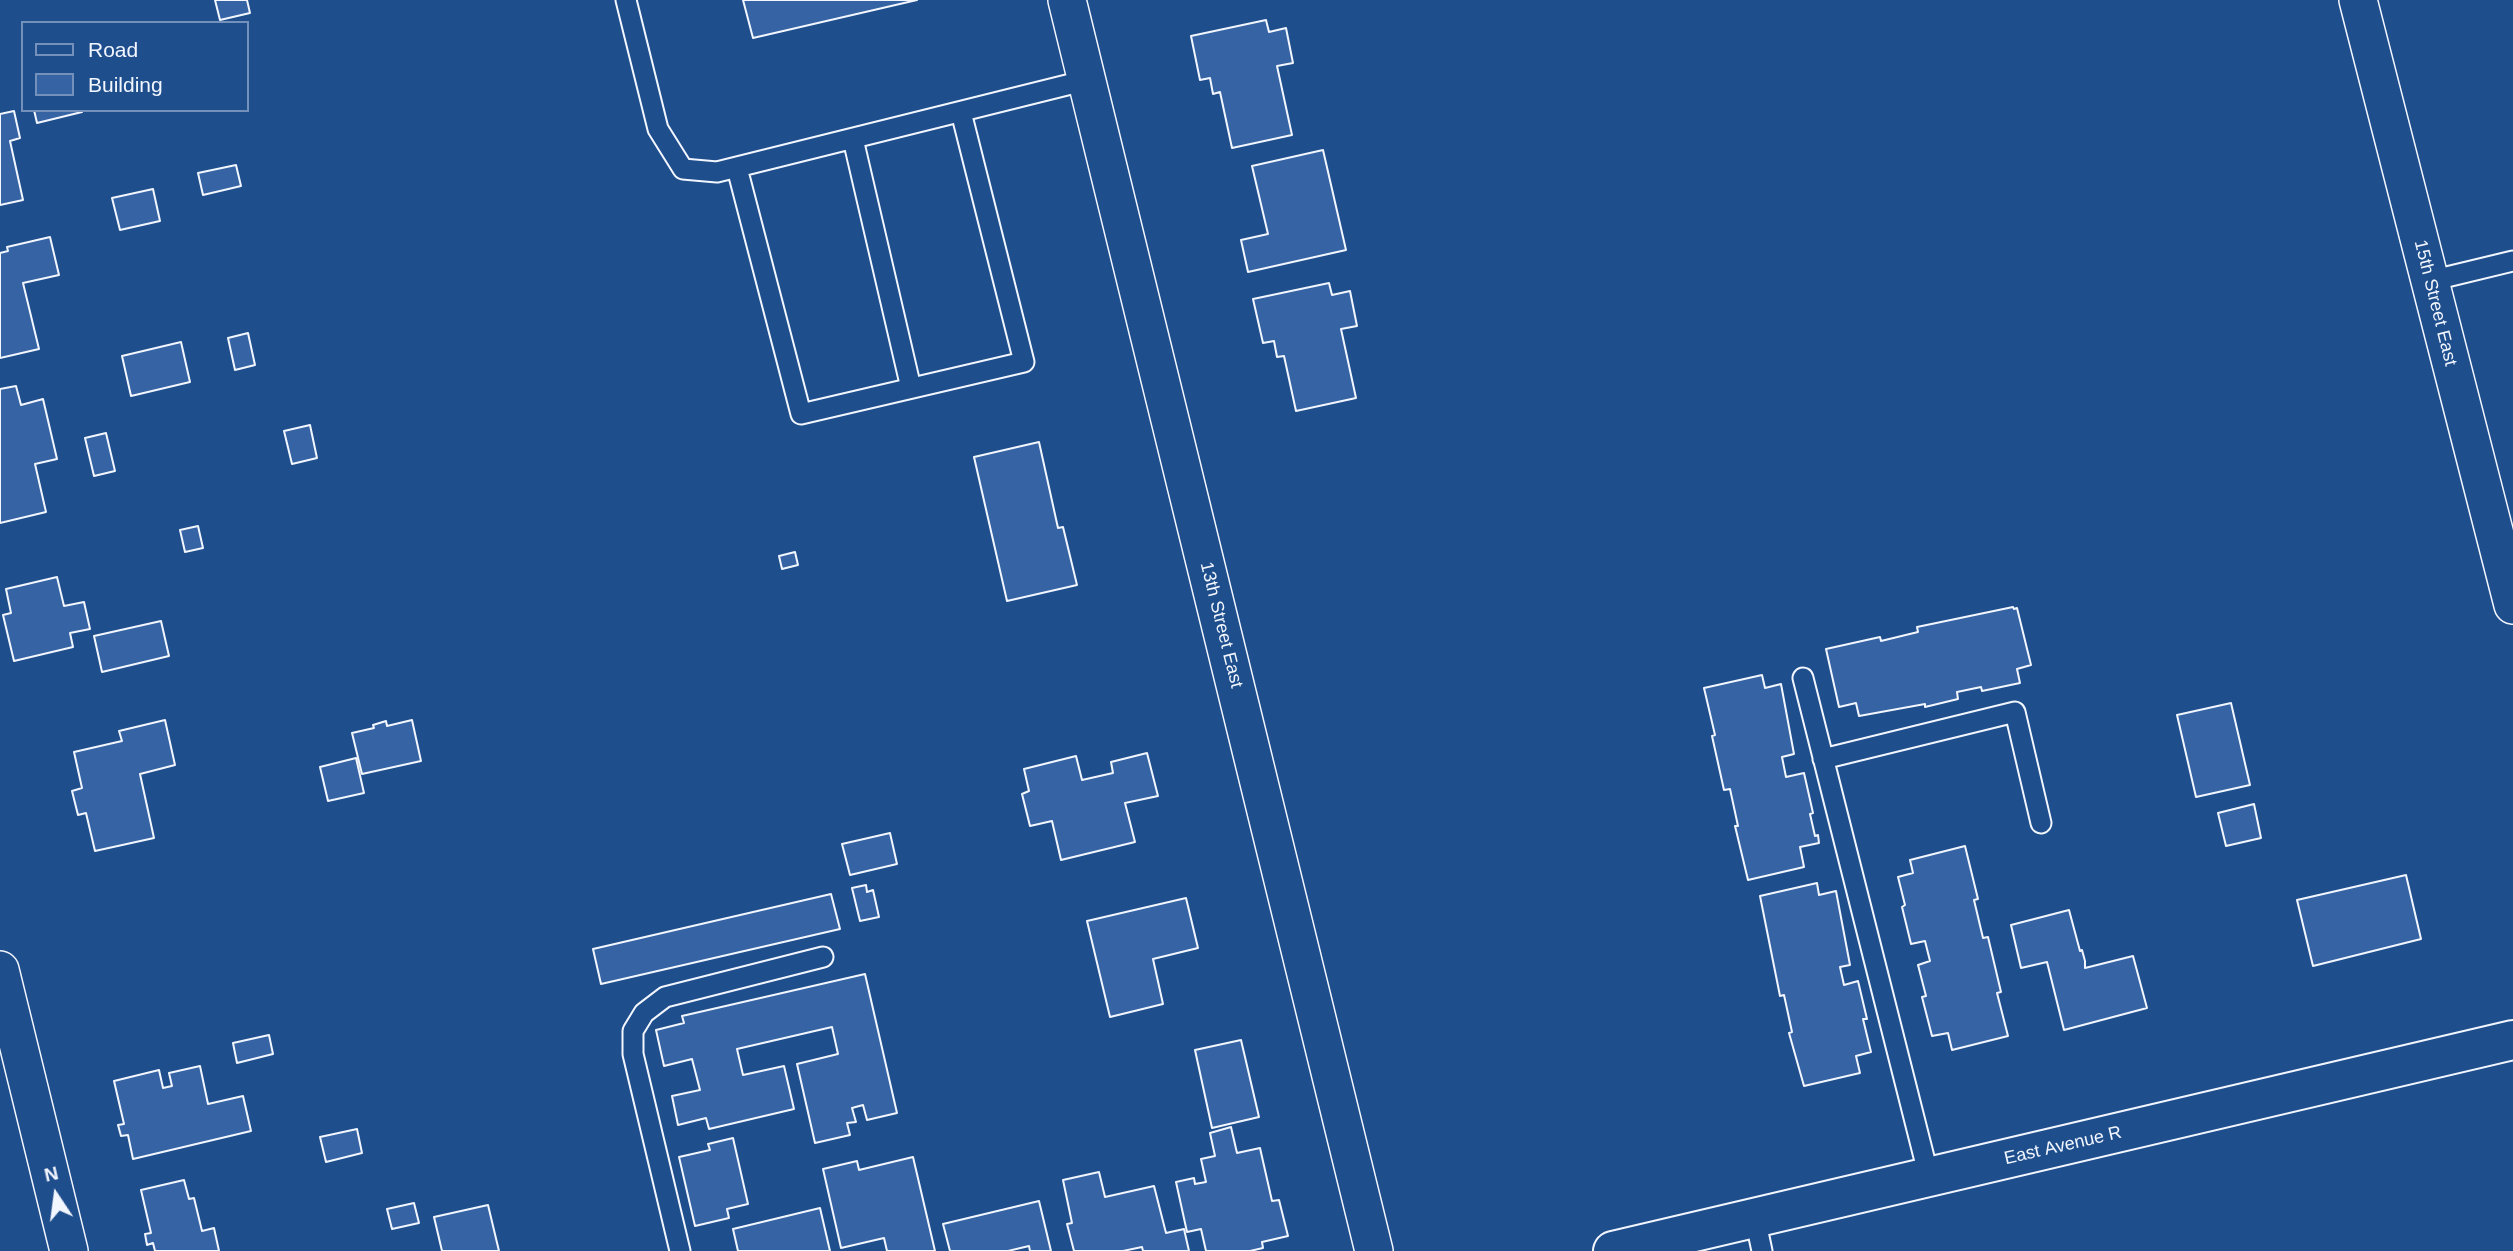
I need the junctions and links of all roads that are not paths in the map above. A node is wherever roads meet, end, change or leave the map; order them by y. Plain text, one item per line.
1 (626, 0) edge
2 (1067, 0) edge
3 (2358, 0) edge
4 (1087, 80) junction
5 (961, 112) junction
6 (853, 139) junction
7 (737, 167) junction
8 (2513, 261) edge
9 (2430, 281) junction
10 (911, 388) junction
11 (2513, 605) edge
12 (1803, 678) dead end
13 (1823, 759) junction
14 (2041, 823) dead end
15 (823, 957) dead end
16 (0, 970) edge
17 (2513, 1040) edge
18 (1929, 1177) junction
19 (1759, 1235) edge
20 (69, 1251) edge
21 (680, 1251) edge
22 (1374, 1251) edge
23 (1613, 1251) edge

1 - 7 lane
2 - 4 street, 13th Street East
3 - 9 street, 15th Street East
4 - 5 lane
4 - 22 street, 13th Street East
5 - 6 lane
5 - 10 lane
6 - 7 lane
6 - 10 lane
7 - 10 lane
8 - 9 lane
9 - 11 street, 15th Street East
12 - 13 lane
13 - 14 lane
13 - 18 lane
15 - 21 lane
16 - 20 street
17 - 18 main road, East Avenue R
18 - 19 main road, East Avenue R
19 - 23 main road, East Avenue R

